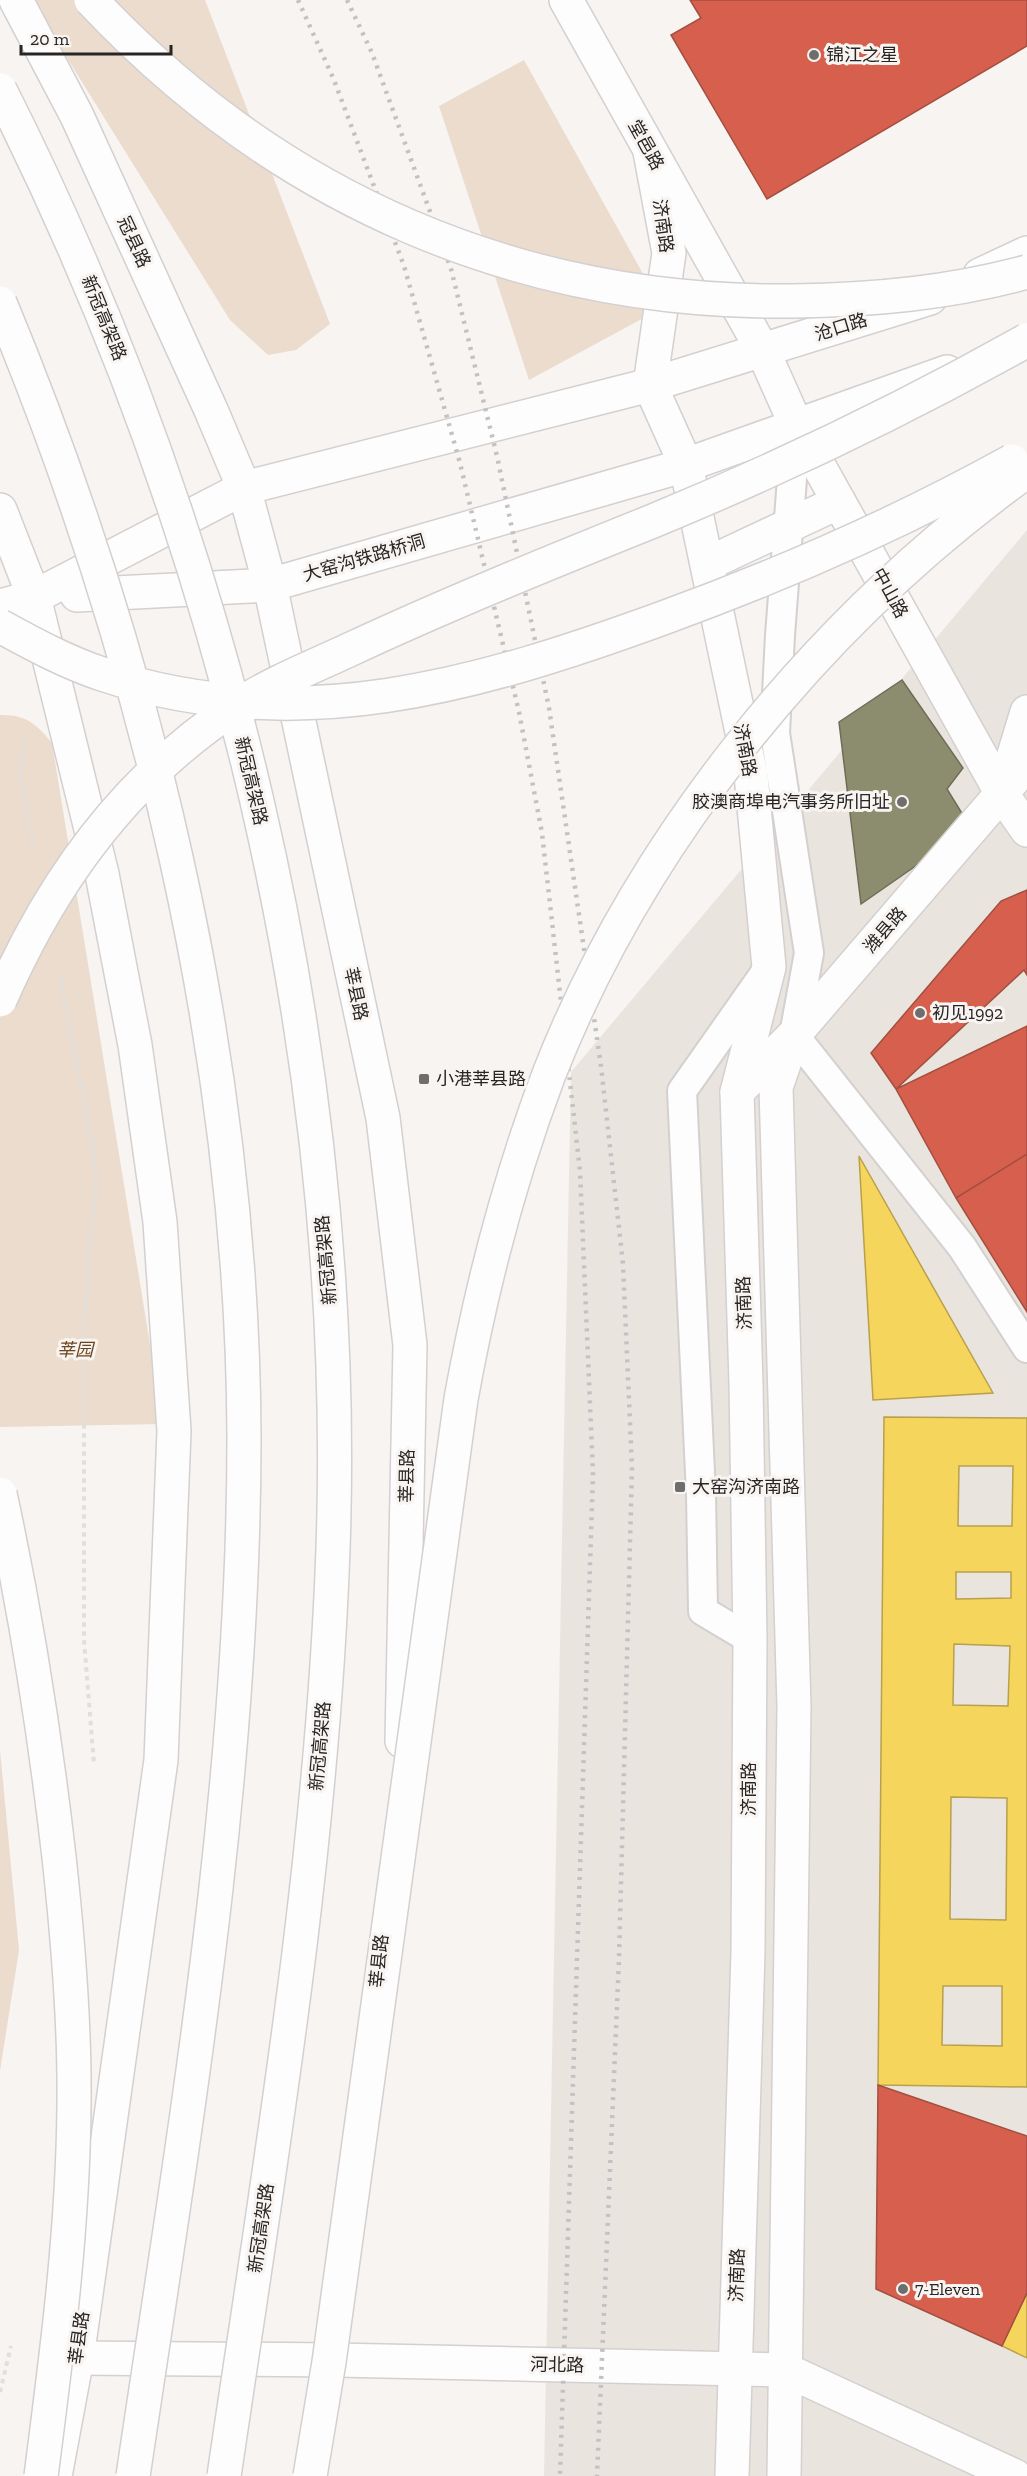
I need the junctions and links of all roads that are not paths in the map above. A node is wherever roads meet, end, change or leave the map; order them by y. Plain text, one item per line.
1 (16, 0) edge
2 (90, 0) edge
3 (566, 0) edge
4 (0, 90) edge
5 (650, 152) junction
6 (1027, 254) edge
7 (1027, 272) edge
8 (0, 303) edge
9 (1027, 342) edge
10 (763, 351) junction
11 (650, 385) junction
12 (796, 425) junction
13 (1027, 452) edge
14 (686, 465) junction
15 (1027, 471) edge
16 (244, 488) junction
17 (838, 502) junction
18 (0, 510) edge
19 (789, 525) junction
20 (707, 564) junction
21 (270, 585) junction
22 (34, 597) junction
23 (0, 606) edge
24 (0, 626) edge
25 (1027, 712) edge
26 (1027, 764) edge
27 (1002, 794) junction
28 (1027, 830) edge
29 (769, 966) junction
30 (0, 1000) edge
31 (794, 1035) junction
32 (738, 1092) junction
33 (1027, 1348) edge
34 (0, 1494) edge
35 (750, 1639) junction
36 (77, 2358) junction
37 (337, 2360) junction
38 (734, 2369) junction
39 (786, 2370) junction
40 (41, 2476) edge
41 (55, 2476) edge
42 (133, 2476) edge
43 (224, 2476) edge
44 (310, 2476) edge
45 (319, 2476) edge
46 (732, 2476) edge
47 (784, 2476) edge
48 (1015, 2476) edge

1 - 16 main road, 冠县路
2 - 7 main road, bridge
3 - 5 main road, 堂邑路
4 - 43 main road, 新冠高架路, bridge
5 - 10 main road, 堂邑路
5 - 11 main road, 济南路
6 - 10 main road, 沧口路
8 - 42 main road, bridge
9 - 12 main road
9 - 30 main road, bridge
10 - 11 main road, 沧口路
10 - 12 main road, 中山路
11 - 14 main road, 济南路
11 - 16 main road
12 - 14 main road
12 - 17 main road, 中山路
12 - 19 lane, 济南路
13 - 24 main road, bridge
14 - 20 main road, 济南路
14 - 21 main road, 大窑沟铁路桥洞
15 - 44 main road, bridge
16 - 21 main road, 莘县路
16 - 22 main road
17 - 19 main road
17 - 27 main road, 中山路
18 - 22 main road
19 - 20 main road
19 - 31 lane, 济南路
20 - 29 main road, 济南路
21 - 22 main road, 大窑沟铁路桥洞
21 - 37 main road, 莘县路
22 - 23 main road
22 - 36 main road, 莘县路
25 - 27 main road
26 - 27 main road, 潍县路
27 - 28 main road, 中山路
27 - 31 main road, 潍县路
29 - 32 main road, 济南路
29 - 35 lane
31 - 32 main road, 潍县路
31 - 33 lane
31 - 39 main road, 济南路
32 - 35 main road, 济南路
34 - 40 main road, bridge
35 - 38 main road, 济南路
36 - 37 main road, 河北路
36 - 41 main road, 莘县路
37 - 38 main road, 河北路
37 - 45 main road, 莘县路
38 - 39 main road, 河北路
38 - 46 main road, 济南路
39 - 47 main road, 济南路
39 - 48 main road, 河北路

